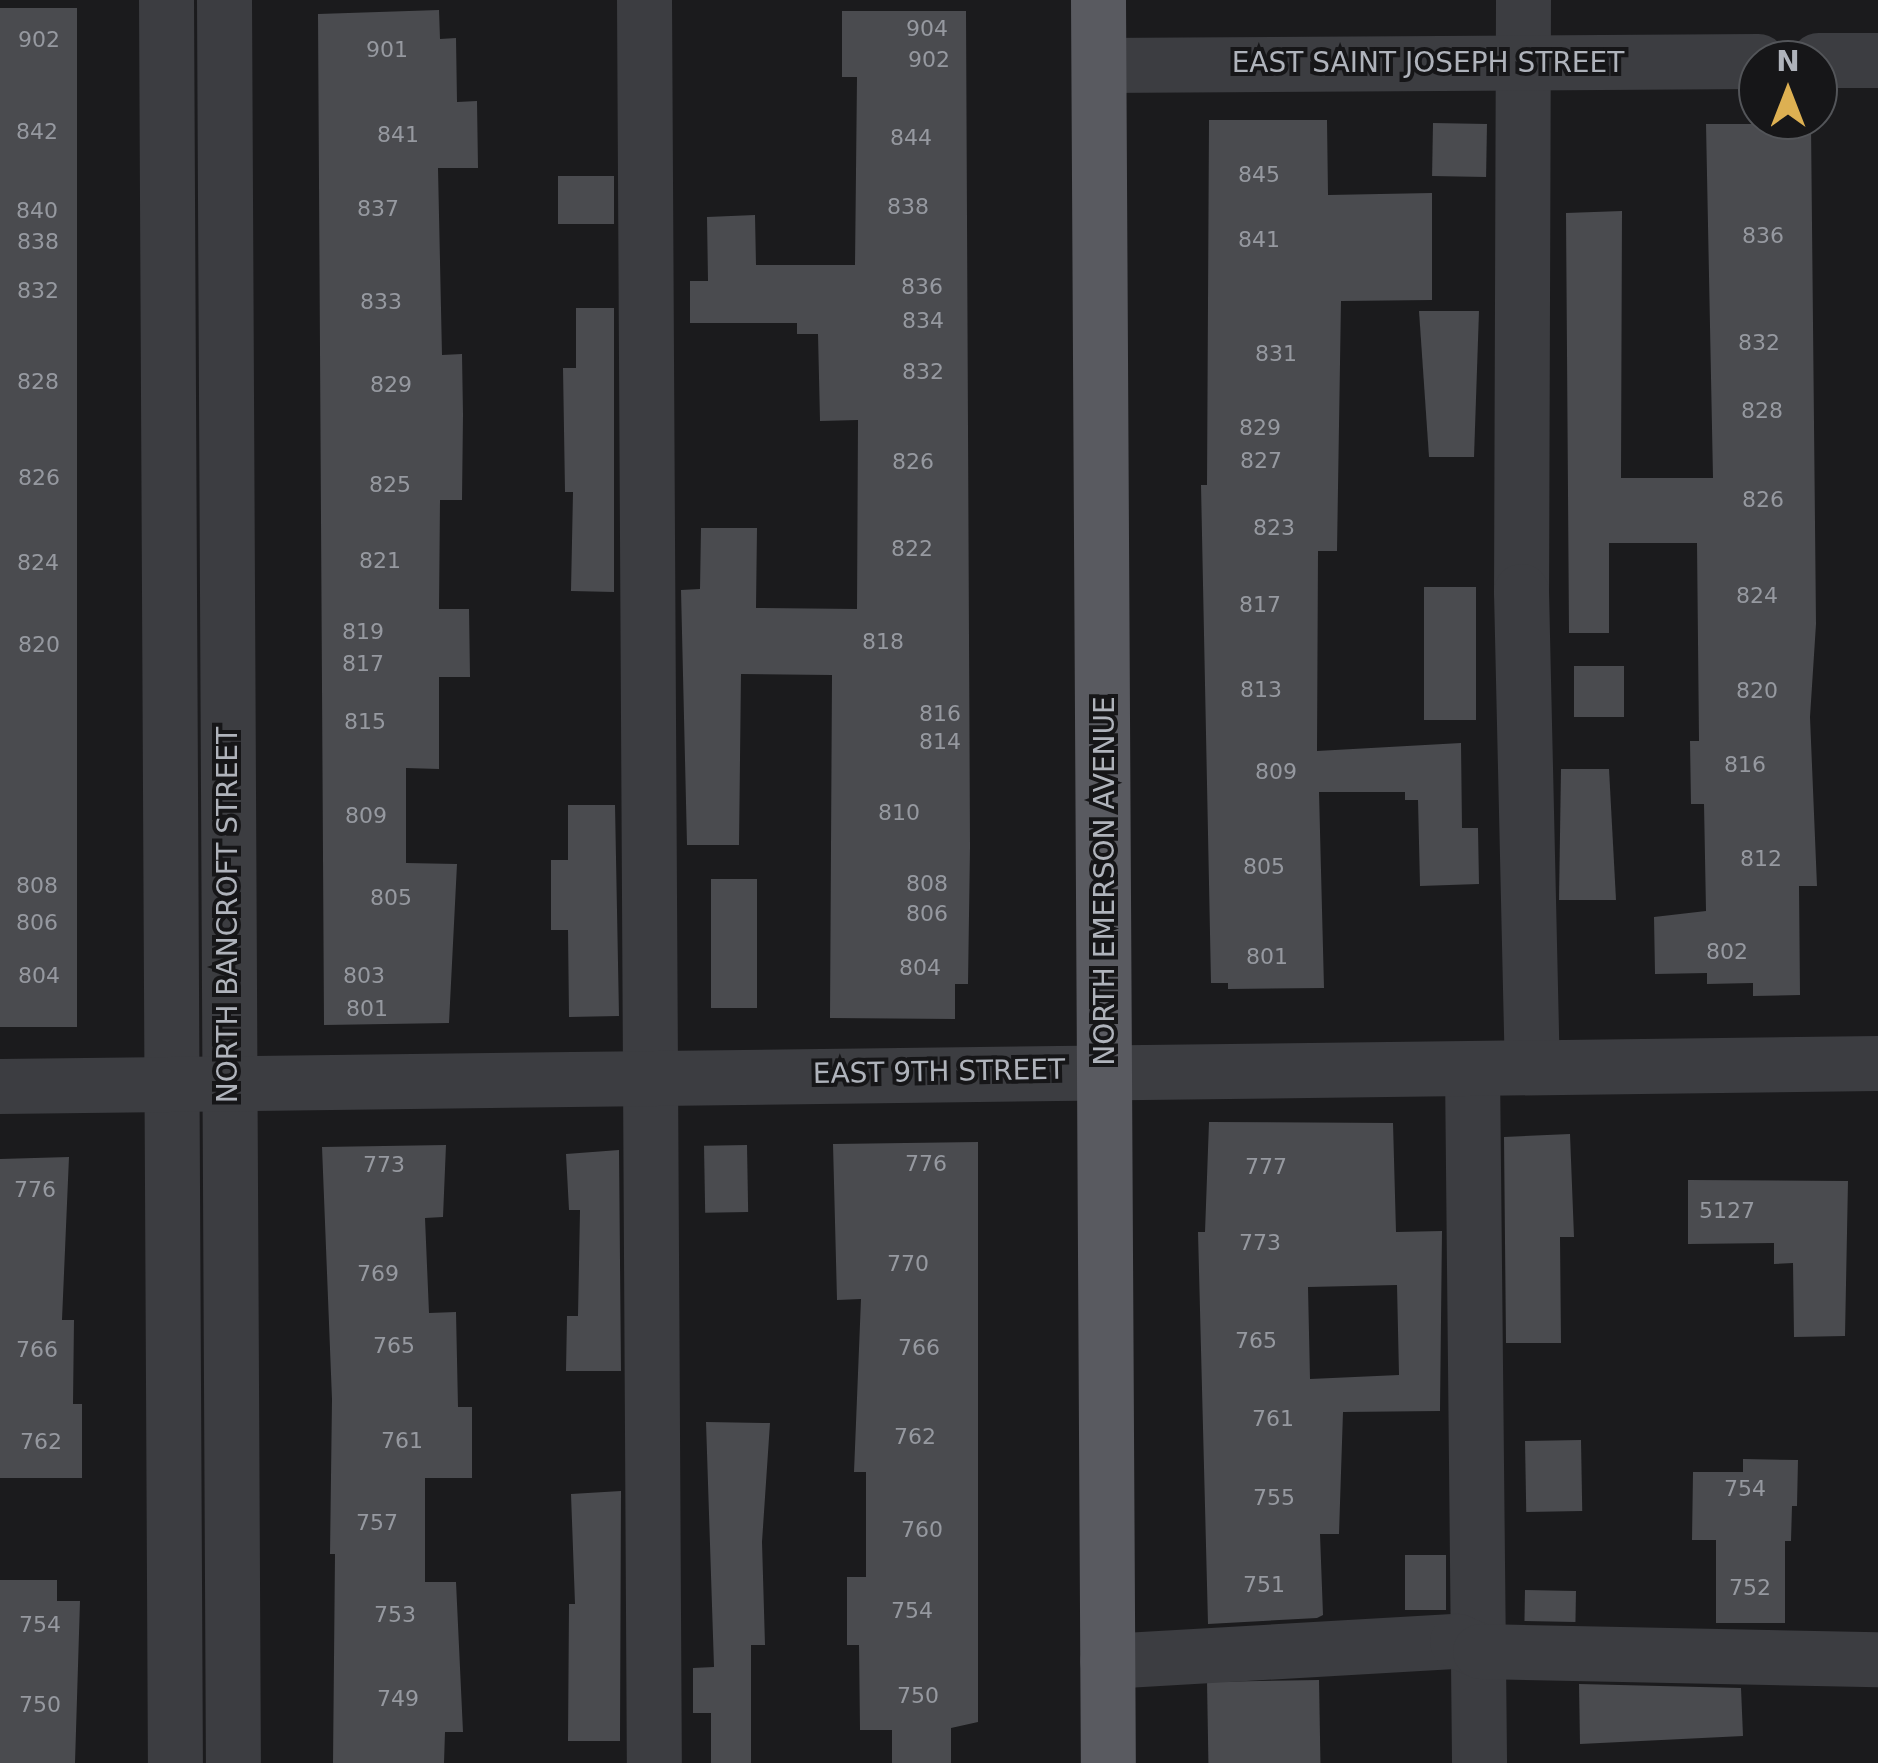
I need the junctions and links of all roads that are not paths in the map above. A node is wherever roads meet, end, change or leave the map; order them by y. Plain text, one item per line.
1 (166, 0) edge
2 (224, 0) edge
3 (644, 0) edge
4 (1098, 0) edge
5 (1522, 0) edge
6 (1838, 60) edge
7 (1878, 60) edge
8 (1738, 61) edge
9 (1098, 64) junction
10 (1523, 64) junction
11 (166, 68) junction
12 (224, 68) junction
13 (1878, 1063) edge
14 (1532, 1067) junction
15 (1472, 1068) junction
16 (1106, 1069) junction
17 (650, 1077) junction
18 (171, 1084) junction
19 (229, 1084) junction
20 (0, 1086) edge
21 (1480, 1651) junction
22 (1878, 1659) edge
23 (1107, 1660) junction
24 (175, 1763) edge
25 (233, 1763) edge
26 (654, 1763) edge
27 (1108, 1763) edge
28 (1479, 1763) edge

1 - 11 street, NORTH BANCROFT STREET
2 - 12 street, NORTH BANCROFT STREET
3 - 17 street
4 - 9 main road, NORTH EMERSON AVENUE
5 - 10 street
6 - 7 street
8 - 10 street, EAST SAINT JOSEPH STREET
9 - 10 street, EAST SAINT JOSEPH STREET
9 - 16 main road, NORTH EMERSON AVENUE
10 - 14 street
11 - 12 street
11 - 18 street, NORTH BANCROFT STREET
12 - 19 street, NORTH BANCROFT STREET
13 - 14 street, EAST 9TH STREET
14 - 15 street, EAST 9TH STREET
15 - 16 street, EAST 9TH STREET
15 - 21 street
16 - 17 street, EAST 9TH STREET
16 - 23 main road, NORTH EMERSON AVENUE
17 - 19 street, EAST 9TH STREET
17 - 26 street
18 - 19 street, EAST 9TH STREET
18 - 20 street, EAST 9TH STREET
18 - 24 street, NORTH BANCROFT STREET
19 - 25 street, NORTH BANCROFT STREET
21 - 22 street
21 - 23 street
21 - 28 street
23 - 27 main road, NORTH EMERSON AVENUE

